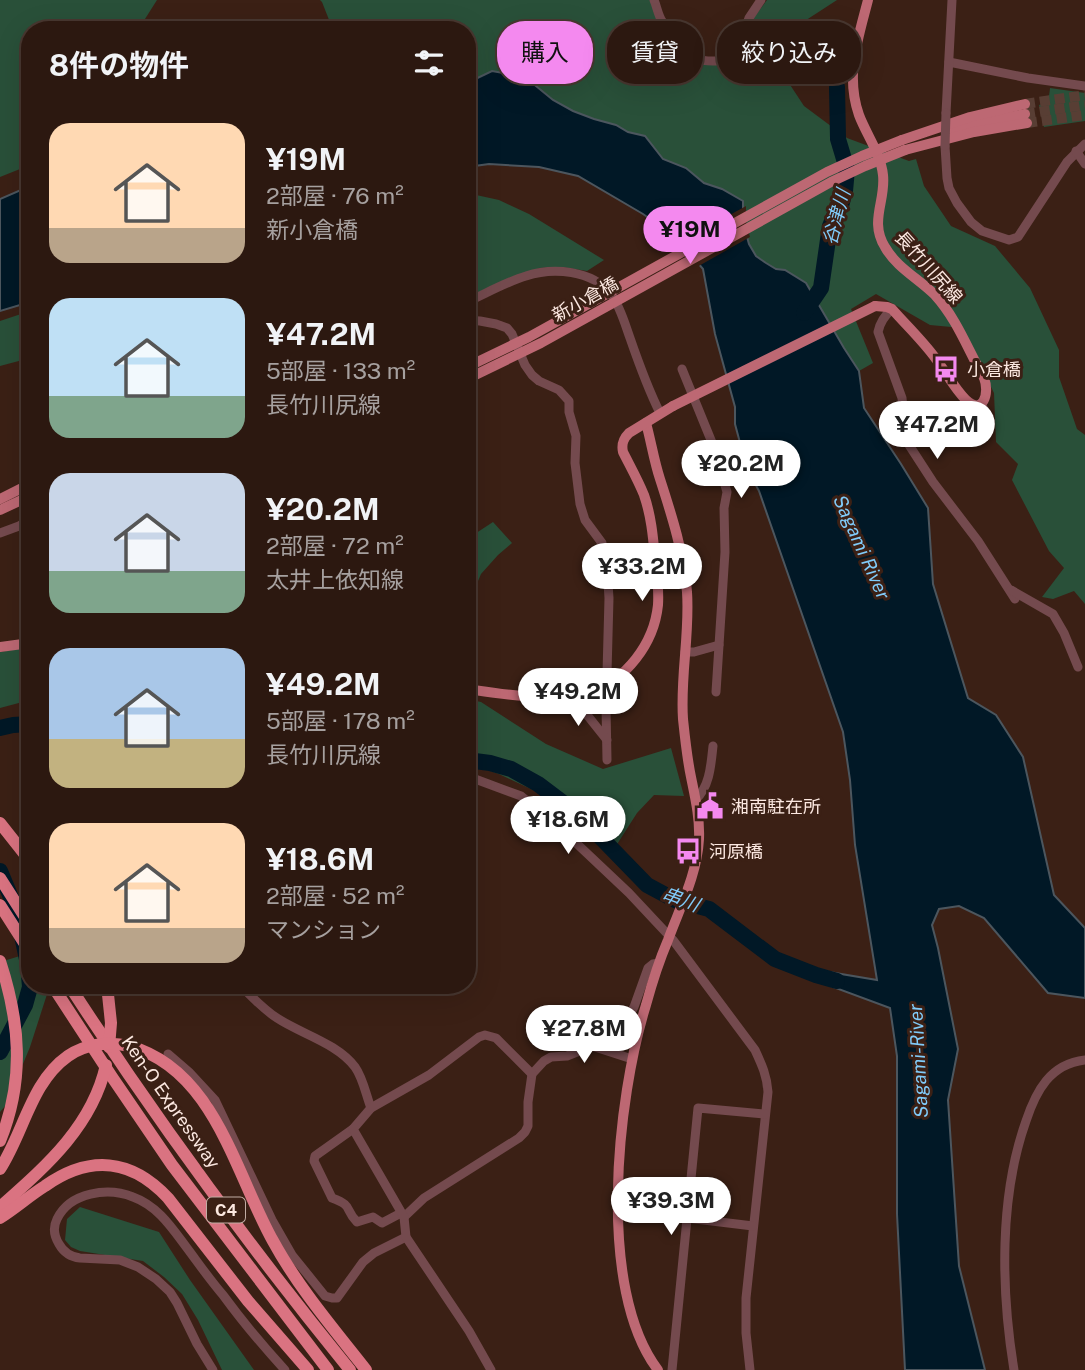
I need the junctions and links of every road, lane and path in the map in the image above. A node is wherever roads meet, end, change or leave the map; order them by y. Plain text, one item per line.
1 (654, 0) edge
2 (761, 0) edge
3 (868, 0) edge
4 (952, 0) edge
5 (949, 62) junction
6 (1085, 86) edge
7 (1026, 114) junction
8 (1085, 144) edge
9 (903, 145) junction
10 (1076, 151) junction
11 (1085, 164) edge
12 (476, 298) edge
13 (892, 309) junction
14 (476, 321) edge
15 (476, 363) edge
16 (681, 369) dead end
17 (476, 375) edge
18 (981, 402) junction
19 (660, 413) junction
20 (646, 423) junction
21 (989, 426) dead end
22 (21, 488) edge
23 (0, 499) edge
24 (21, 500) edge
25 (0, 510) edge
26 (21, 525) edge
27 (0, 533) edge
28 (1006, 588) junction
29 (1015, 599) dead end
30 (21, 644) edge
31 (719, 645) junction
32 (0, 647) edge
33 (685, 652) junction
34 (1069, 659) dead end
35 (1081, 671) edge
36 (607, 684) junction
37 (476, 691) edge
38 (716, 692) dead end
39 (572, 696) junction
40 (607, 740) junction
41 (713, 746) dead end
42 (607, 760) dead end
43 (476, 779) edge
44 (696, 799) junction
45 (0, 823) edge
46 (21, 850) edge
47 (0, 878) edge
48 (0, 905) edge
49 (21, 911) edge
50 (670, 934) junction
51 (21, 937) edge
52 (0, 961) edge
53 (659, 963) junction
54 (58, 994) edge
55 (75, 994) edge
56 (108, 994) edge
57 (249, 994) edge
58 (591, 1030) dead end
59 (168, 1054) dead end
60 (632, 1059) junction
61 (1085, 1060) edge
62 (532, 1074) junction
63 (371, 1108) junction
64 (765, 1114) junction
65 (353, 1129) junction
66 (0, 1141) edge
67 (0, 1169) edge
68 (0, 1207) edge
69 (402, 1215) junction
70 (0, 1218) edge
71 (687, 1218) junction
72 (753, 1226) junction
73 (406, 1237) junction
74 (213, 1370) edge
75 (285, 1370) edge
76 (307, 1370) edge
77 (328, 1370) edge
78 (350, 1370) edge
79 (366, 1370) edge
80 (491, 1370) edge
81 (658, 1370) edge
82 (672, 1370) edge
83 (750, 1370) edge
84 (1014, 1370) edge

1 - 2 street
3 - 18 main road, 長竹川尻線
4 - 5 street
5 - 6 street
5 - 10 street, bridge
7 - 9 main road
7 - 9 main road
7 - 9 main road
8 - 10 street
9 - 15 main road, 新小倉橋, bridge
9 - 17 main road, 新小倉橋, bridge
10 - 11 street
12 - 19 street
13 - 18 main road
13 - 19 main road, bridge
13 - 28 street
14 - 36 street
16 - 31 street
18 - 21 street
19 - 20 main road
20 - 33 main road
20 - 36 main road
22 - 23 main road
24 - 25 main road
26 - 27 street
28 - 29 street
28 - 35 street
30 - 32 main road
31 - 33 street
31 - 38 street
33 - 44 main road
34 - 35 street
36 - 39 main road
36 - 40 street
37 - 39 main road
39 - 40 street
40 - 42 street
41 - 44 street
43 - 50 street
44 - 50 main road
45 - 46 highway
47 - 49 highway
48 - 51 highway
50 - 53 main road
50 - 64 street
52 - 66 highway
53 - 58 street
53 - 60 main road
54 - 77 highway, Ken-O Expressway / C4
55 - 78 highway, Ken-O Expressway / C4
56 - 68 highway
57 - 63 street
59 - 73 street
60 - 62 street
60 - 81 main road
61 - 84 street
62 - 63 street
62 - 69 street
63 - 65 street
64 - 71 street
64 - 72 street
65 - 69 street
65 - 69 street
67 - 79 highway
69 - 73 street
70 - 76 highway
71 - 72 street
71 - 82 street
72 - 83 street
73 - 80 street
74 - 75 street

